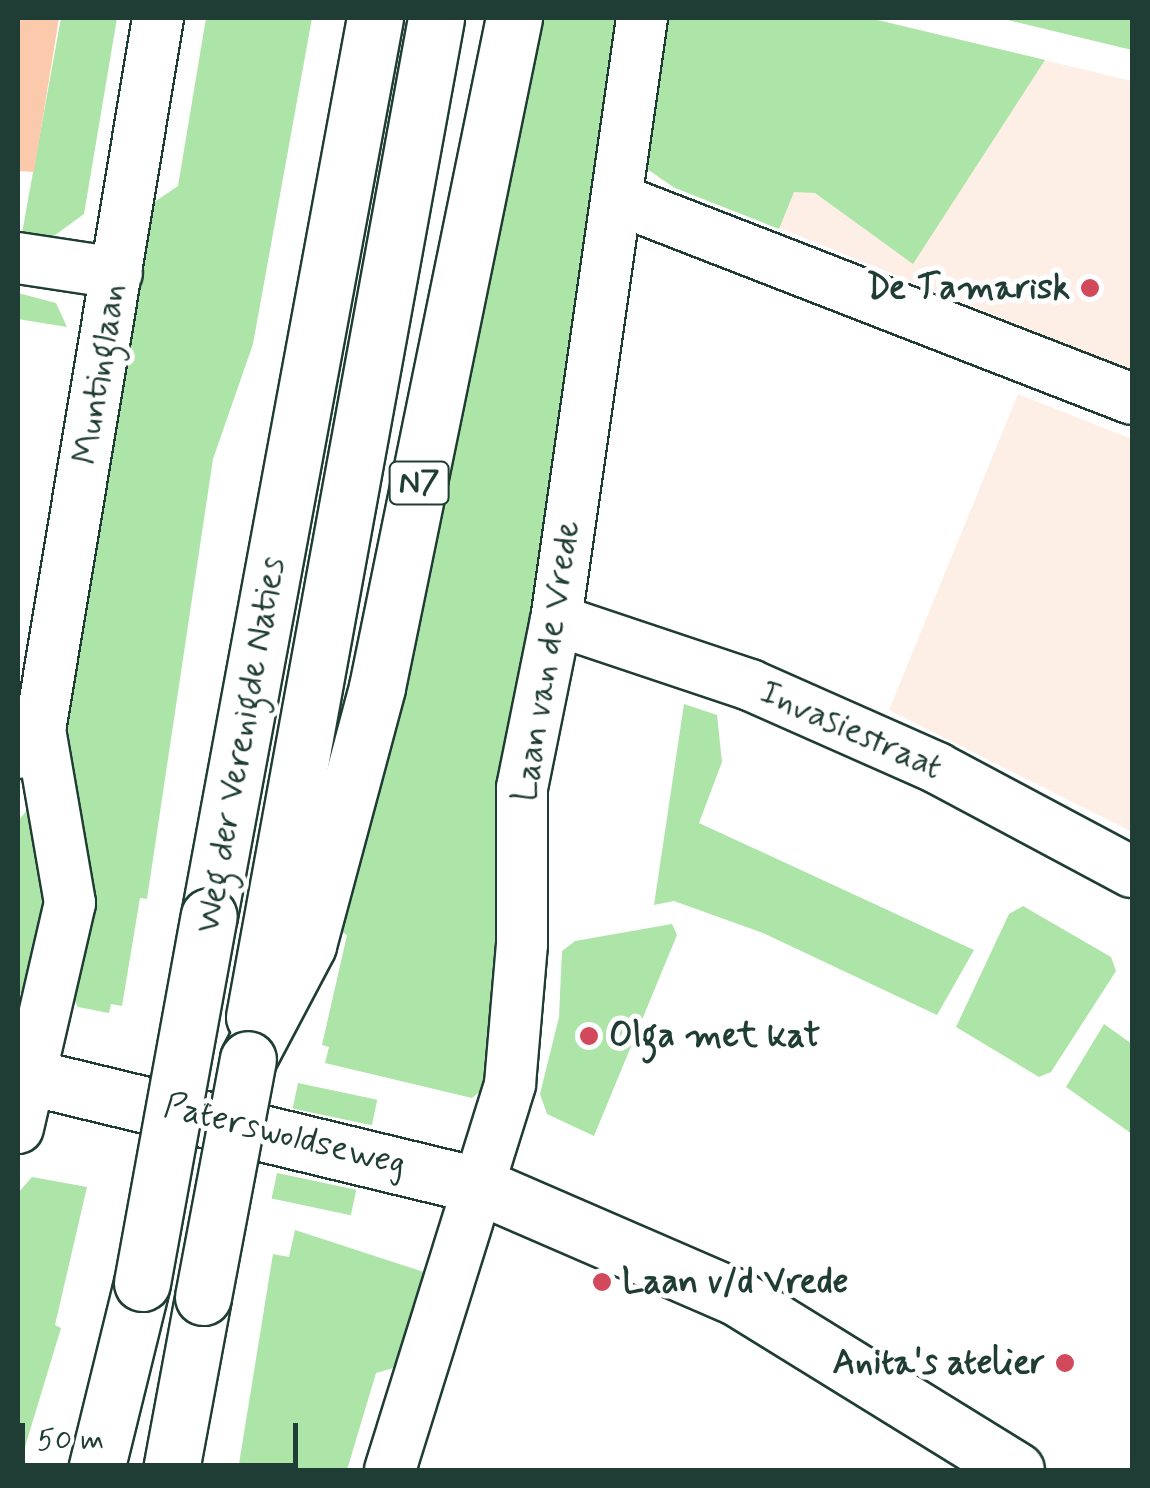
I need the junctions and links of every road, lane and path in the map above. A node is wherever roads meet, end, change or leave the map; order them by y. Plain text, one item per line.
1 (158, 18) edge
2 (374, 18) edge
3 (436, 18) edge
4 (514, 18) edge
5 (642, 18) edge
6 (617, 198) junction
7 (18, 258) edge
8 (116, 273) junction
9 (1132, 399) edge
10 (556, 620) junction
11 (34, 663) edge
12 (29, 741) edge
13 (1132, 872) edge
14 (288, 936) junction
15 (21, 1098) edge
16 (474, 1195) junction
17 (96, 1470) edge
18 (171, 1470) edge
19 (390, 1470) edge
20 (1016, 1470) edge

1 - 8 street, Muntinglaan
2 - 17 main road, Weg der Verenigde Naties, bridge
3 - 14 main road, Weg der Verenigde Naties / N7
4 - 14 main road, N7
5 - 6 street, Laan van de Vrede
6 - 9 street
6 - 10 street, Laan van de Vrede
7 - 8 street
8 - 11 street, Muntinglaan
10 - 13 street, Invasiestraat
10 - 16 street, Laan van de Vrede
11 - 12 street, Muntinglaan
12 - 15 street, Muntinglaan
14 - 18 main road, N7, bridge
15 - 16 main road, Paterswoldseweg
16 - 19 street, Laan van de Vrede
16 - 20 main road, Paterswoldseweg

